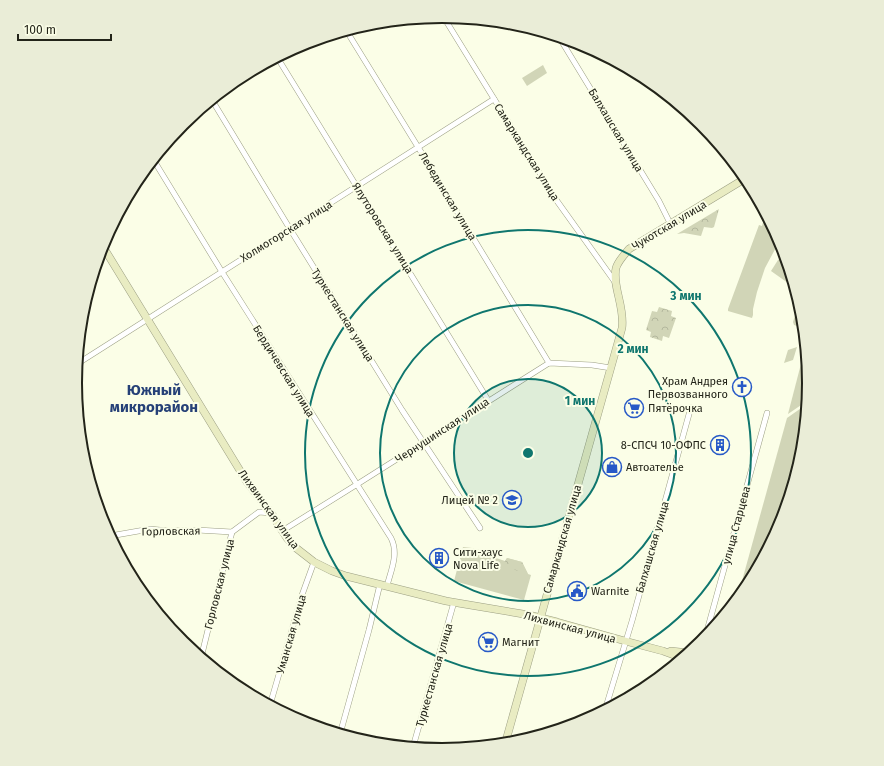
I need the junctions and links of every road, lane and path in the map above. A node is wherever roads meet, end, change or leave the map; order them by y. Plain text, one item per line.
1 (447, 23) edge
2 (349, 35) edge
3 (563, 44) edge
4 (281, 61) edge
5 (494, 99) junction
6 (215, 104) edge
7 (418, 147) junction
8 (156, 164) edge
9 (740, 182) edge
10 (357, 186) junction
11 (671, 224) junction
12 (290, 229) junction
13 (106, 252) edge
14 (222, 272) junction
15 (617, 285) junction
16 (148, 319) junction
17 (620, 335) joint
18 (83, 360) edge
19 (549, 363) junction
20 (611, 368) junction
21 (488, 400) junction
22 (691, 406) dead end
23 (767, 412) dead end
24 (424, 442) junction
25 (356, 485) junction
26 (271, 513) junction
27 (480, 528) dead end
28 (282, 531) junction
29 (232, 532) junction
30 (116, 535) edge
31 (314, 562) junction
32 (384, 585) junction
33 (454, 602) junction
34 (541, 618) junction
35 (709, 625) edge
36 (624, 641) junction
37 (663, 651) junction
38 (203, 652) edge
39 (681, 652) edge
40 (677, 656) edge
41 (271, 700) edge
42 (607, 703) edge
43 (341, 729) edge
44 (507, 737) edge
45 (414, 742) edge

1 - 5 street, Самаркандская улица
2 - 7 street, Лебединская улица
3 - 11 street, Балхашская улица
4 - 10 street, Ялуторовская улица
5 - 7 street, Холмогорская улица
5 - 15 street, Самаркандская улица
6 - 12 street, Туркестанская улица
7 - 10 street, Холмогорская улица
7 - 19 street, Лебединская улица
8 - 14 street, Бердичевская улица
9 - 11 main road, Чукотская улица
10 - 12 street, Холмогорская улица
10 - 21 street, Ялуторовская улица
11 - 15 main road, Чукотская улица
12 - 14 street, Холмогорская улица
12 - 24 street, Туркестанская улица
13 - 16 main road, Лихвинская улица
14 - 16 street, Холмогорская улица
14 - 25 street, Бердичевская улица
15 - 17 main road, Чукотская улица
16 - 18 street, Холмогорская улица
16 - 26 main road, Лихвинская улица
17 - 20 main road, Самаркандская улица
19 - 20 street
19 - 21 street, Чернушинская улица
20 - 34 main road, Самаркандская улица
21 - 24 street, Чернушинская улица
22 - 36 street, Балхашская улица
23 - 35 street, улица Старцева
24 - 25 street, Чернушинская улица
24 - 27 street, Туркестанская улица
25 - 28 street, Чернушинская улица
25 - 32 street, Бердичевская улица
26 - 28 main road, Лихвинская улица
26 - 29 street, Горловская улица
28 - 31 main road, Лихвинская улица
29 - 30 street, Горловская
29 - 38 street, Горловская улица
31 - 32 main road, Лихвинская улица
31 - 41 street, Уманская улица
32 - 33 main road, Лихвинская улица
32 - 43 street, Бердичевская улица
33 - 34 main road, Лихвинская улица
33 - 45 street, Туркестанская улица
34 - 36 main road, Лихвинская улица
34 - 44 main road, Самаркандская улица
36 - 37 main road, Лихвинская улица
36 - 42 street, Балхашская улица
37 - 39 main road
37 - 40 main road

